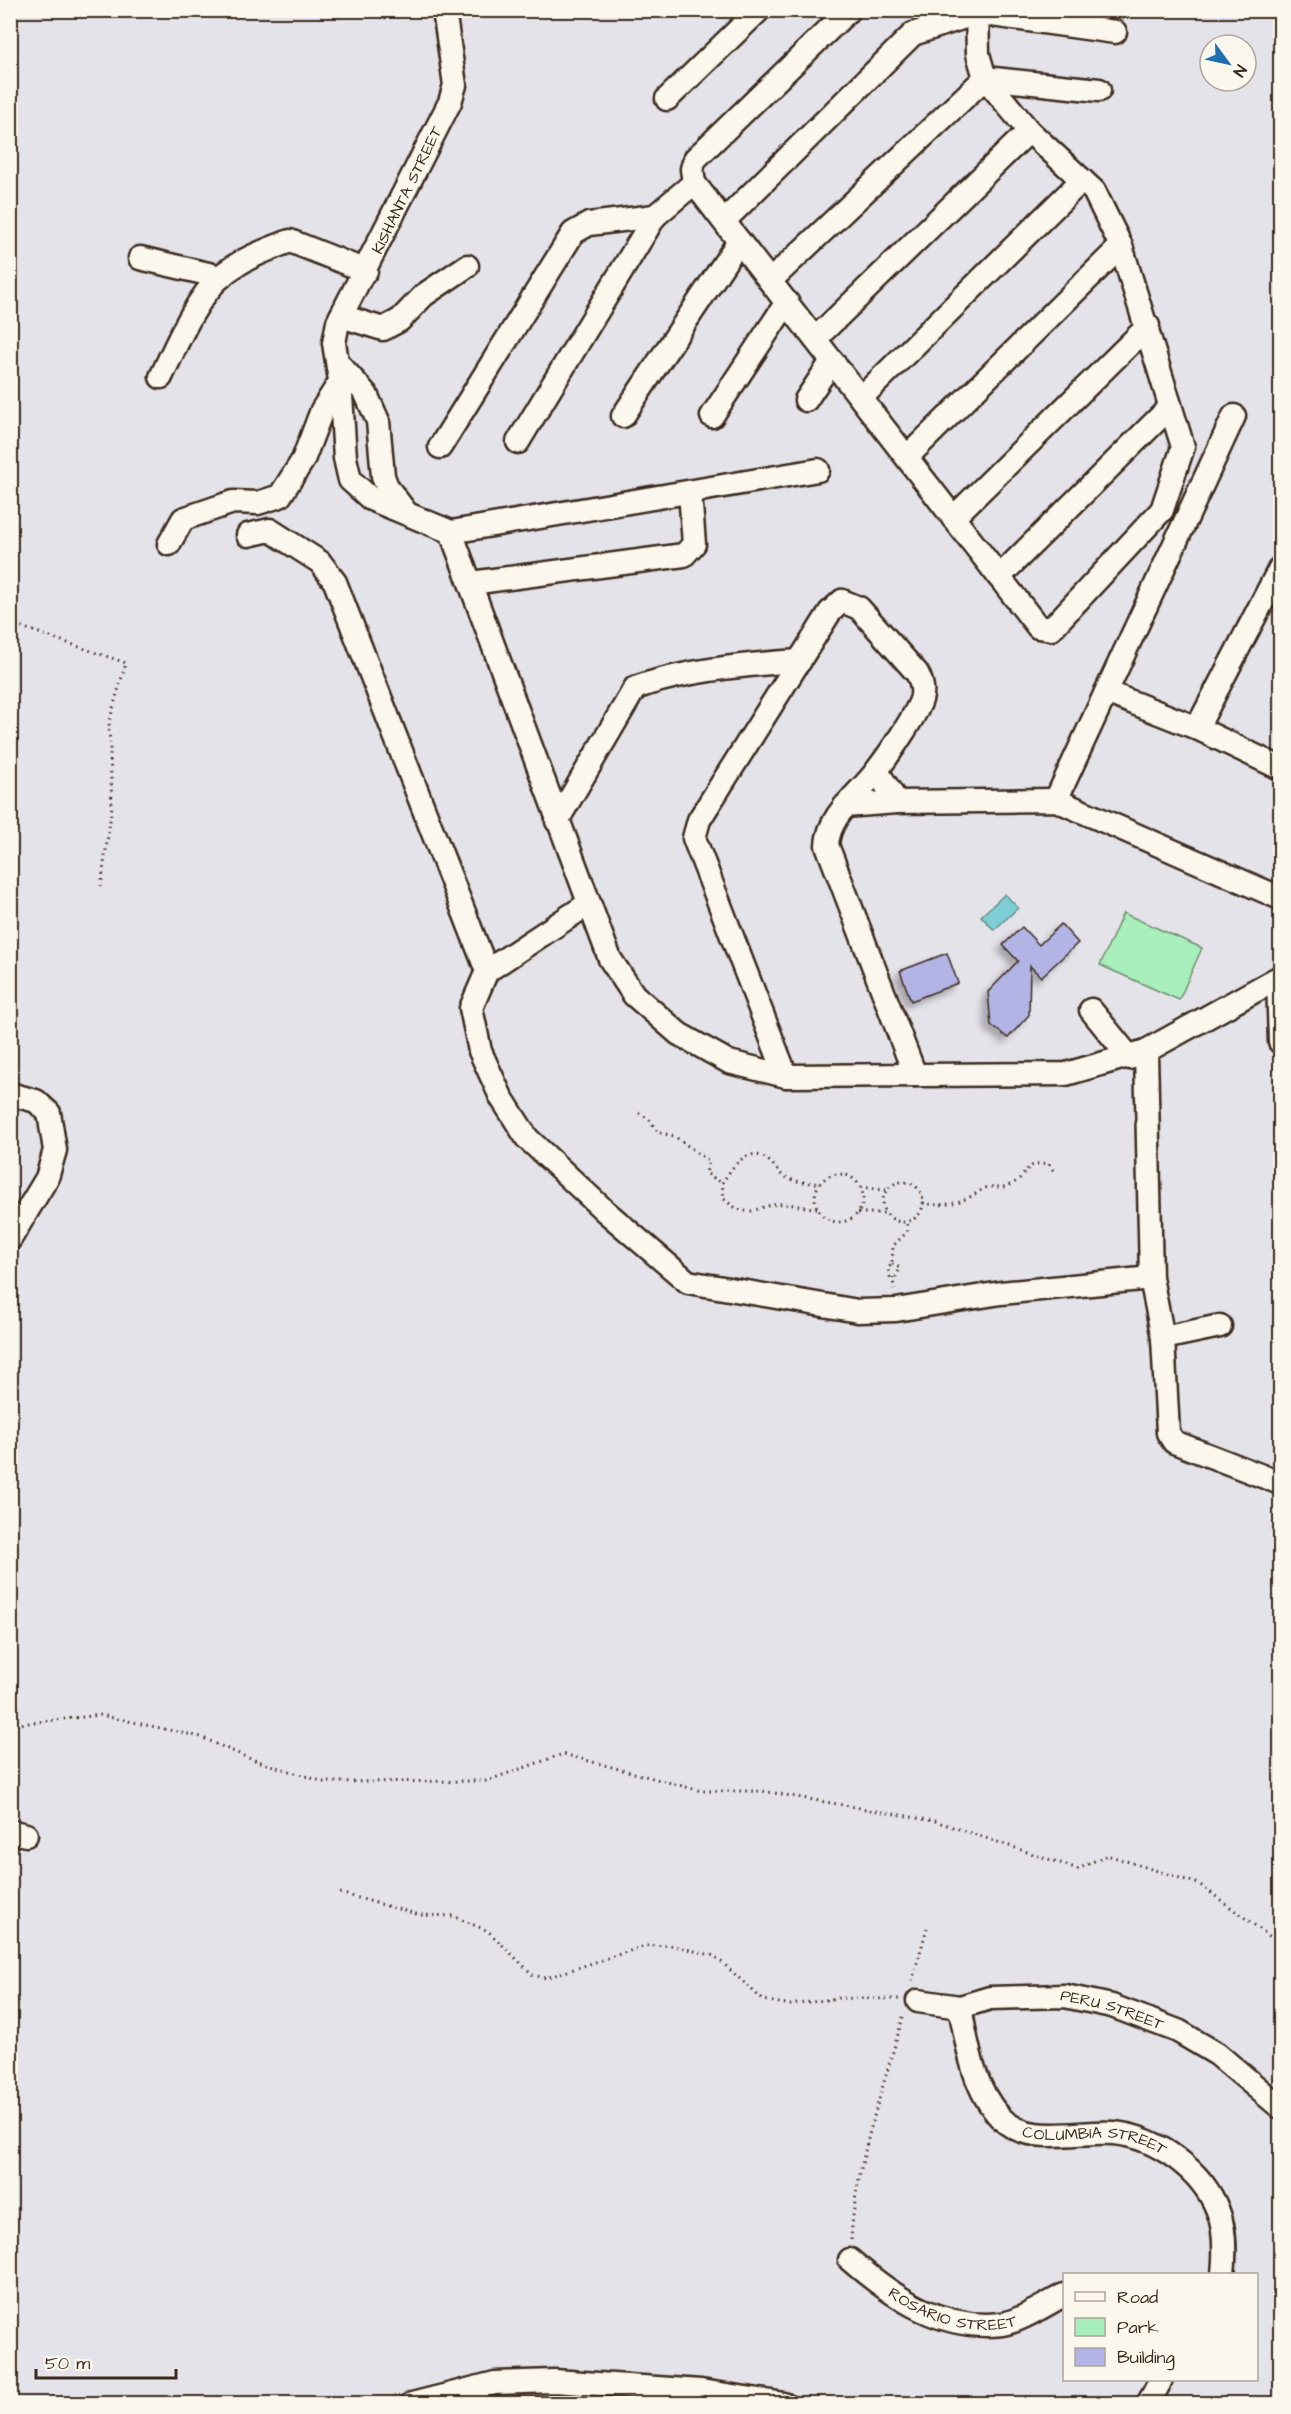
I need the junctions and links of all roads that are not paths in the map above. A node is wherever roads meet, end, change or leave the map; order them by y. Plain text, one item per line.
1 (444, 10) edge
2 (759, 10) edge
3 (849, 10) edge
4 (977, 12) edge
5 (1115, 32) dead end
6 (985, 78) junction
7 (1099, 90) dead end
8 (667, 99) dead end
9 (1029, 131) junction
10 (1082, 180) junction
11 (694, 183) junction
12 (655, 216) junction
13 (724, 221) junction
14 (739, 241) junction
15 (1121, 246) junction
16 (140, 258) dead end
17 (467, 266) dead end
18 (366, 271) junction
19 (221, 277) junction
20 (770, 281) junction
21 (787, 302) junction
22 (341, 316) junction
23 (1148, 326) junction
24 (815, 339) junction
25 (832, 361) junction
26 (342, 373) junction
27 (161, 377) dead end
28 (861, 398) junction
29 (806, 400) dead end
30 (1169, 408) junction
31 (623, 416) dead end
32 (712, 416) dead end
33 (1234, 416) dead end
34 (379, 430) junction
35 (343, 434) junction
36 (518, 442) dead end
37 (440, 447) dead end
38 (907, 458) junction
39 (818, 470) dead end
40 (690, 492) junction
41 (405, 511) junction
42 (953, 518) junction
43 (451, 532) junction
44 (248, 535) dead end
45 (169, 544) dead end
46 (1281, 568) edge
47 (999, 577) junction
48 (471, 583) junction
49 (800, 661) junction
50 (1106, 692) junction
51 (1197, 728) junction
52 (1281, 768) edge
53 (877, 771) junction
54 (1056, 800) junction
55 (897, 802) junction
56 (845, 806) junction
57 (557, 821) junction
58 (1281, 898) edge
59 (588, 904) junction
60 (487, 971) junction
61 (1280, 978) edge
62 (1091, 1010) dead end
63 (1281, 1042) edge
64 (1138, 1054) junction
65 (915, 1075) junction
66 (786, 1076) junction
67 (10, 1094) edge
68 (10, 1239) edge
69 (1151, 1278) junction
70 (1220, 1326) dead end
71 (1162, 1338) junction
72 (1281, 1483) edge
73 (913, 2000) road end
74 (960, 2007) junction
75 (1281, 2108) edge
76 (850, 2260) road end
77 (1223, 2273) edge
78 (1063, 2296) edge
79 (1160, 2381) edge
80 (412, 2403) edge
81 (784, 2403) edge
82 (1148, 2403) edge

1 - 18 street, KISHANTA STREET
2 - 8 street
3 - 11 street
4 - 5 street
4 - 6 street
4 - 13 street
6 - 7 street
6 - 9 street
6 - 20 street
9 - 10 street
9 - 24 street
10 - 15 street
10 - 28 street
11 - 12 street
11 - 13 street
12 - 36 street
12 - 37 street
13 - 14 street
14 - 20 street
14 - 31 street
15 - 23 street
15 - 38 street
16 - 19 street
17 - 22 street
18 - 19 street
18 - 22 street, KISHANTA STREET
19 - 27 street
20 - 21 street
21 - 24 street
21 - 32 street
22 - 26 street, KISHANTA STREET
23 - 30 street
23 - 42 street
24 - 25 street
25 - 28 street
25 - 29 street
26 - 34 street
26 - 35 street, KISHANTA STREET
26 - 45 street
28 - 38 street
30 - 47 street
30 - 47 street
33 - 50 street
34 - 35 street
34 - 41 street
35 - 41 street, KISHANTA STREET
38 - 42 street
39 - 40 street
40 - 43 street
40 - 48 street
41 - 43 street, KISHANTA STREET
42 - 47 street
43 - 48 street
44 - 60 street
46 - 51 street
48 - 57 street
49 - 53 street
49 - 57 street
49 - 66 street
50 - 51 street
50 - 54 street
51 - 52 street
53 - 55 street
53 - 56 street
54 - 55 street
54 - 58 street
55 - 56 street
56 - 65 street
57 - 59 street
59 - 60 street
59 - 66 street
60 - 69 street
61 - 63 street
61 - 64 street
62 - 64 street
64 - 65 street
64 - 69 street
65 - 66 street
67 - 68 street
69 - 71 street
70 - 71 street
71 - 72 street
73 - 74 street, PERU STREET
74 - 75 street, PERU STREET
74 - 77 street, COLUMBIA STREET
76 - 78 street, ROSARIO STREET
79 - 82 street
80 - 81 street

